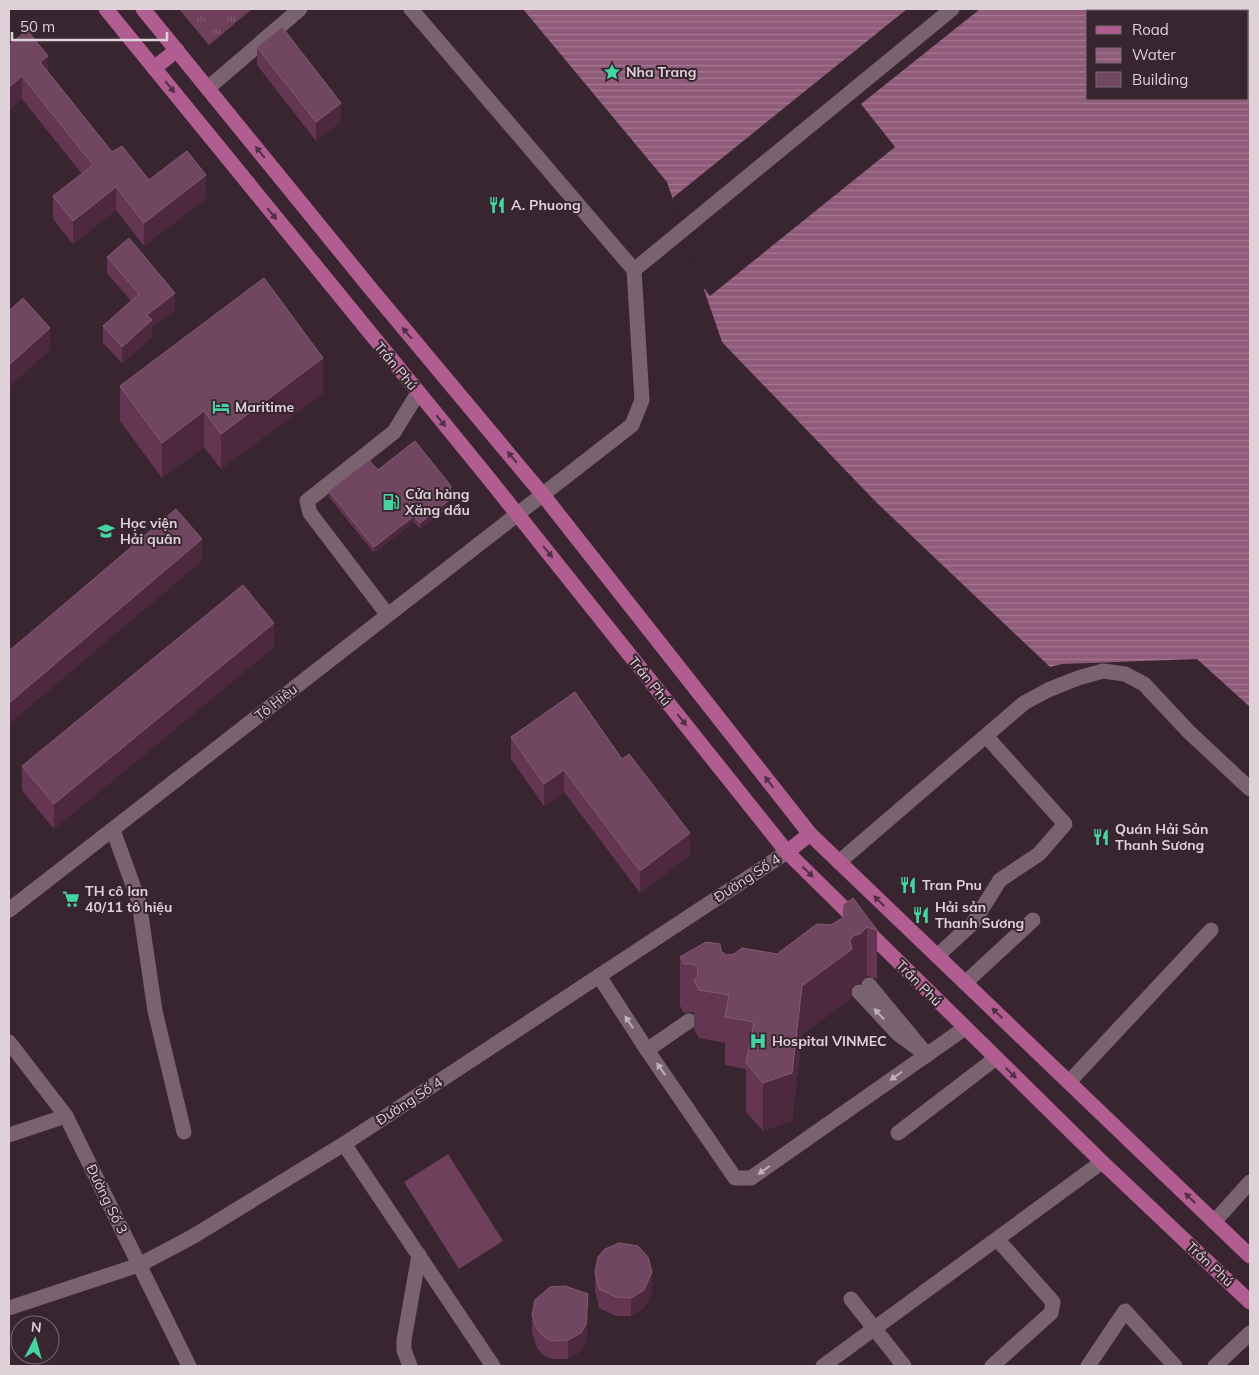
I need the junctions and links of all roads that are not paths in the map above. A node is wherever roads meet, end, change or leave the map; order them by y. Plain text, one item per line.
1 (106, 9) edge
2 (143, 9) edge
3 (300, 9) edge
4 (412, 9) edge
5 (952, 9) edge
6 (177, 50) junction
7 (154, 68) junction
8 (208, 88) junction
9 (634, 270) junction
10 (418, 393) junction
11 (543, 495) junction
12 (518, 514) junction
13 (387, 614) junction
14 (986, 736) junction
15 (1250, 789) edge
16 (113, 830) junction
17 (810, 834) junction
18 (787, 852) junction
19 (839, 862) junction
20 (9, 910) edge
21 (1032, 920) dead end
22 (1211, 930) dead end
23 (937, 956) junction
24 (599, 976) junction
25 (964, 982) junction
26 (864, 988) dead end
27 (689, 1021) dead end
28 (965, 1028) junction
29 (9, 1042) edge
30 (647, 1050) junction
31 (927, 1055) junction
32 (996, 1058) junction
33 (1069, 1082) junction
34 (66, 1116) junction
35 (184, 1132) dead end
36 (898, 1133) dead end
37 (9, 1135) edge
38 (344, 1144) junction
39 (1102, 1162) junction
40 (1250, 1182) edge
41 (1214, 1222) junction
42 (997, 1239) junction
43 (419, 1255) junction
44 (1250, 1256) edge
45 (139, 1265) junction
46 (851, 1299) dead end
47 (1250, 1302) edge
48 (9, 1308) edge
49 (875, 1329) junction
50 (1250, 1333) edge
51 (189, 1366) edge
52 (410, 1366) edge
53 (493, 1366) edge
54 (823, 1366) edge
55 (904, 1366) edge
56 (992, 1366) edge
57 (1088, 1366) edge
58 (1175, 1366) edge
59 (1215, 1366) edge

1 - 7 main road, Trần Phú
2 - 6 main road
3 - 8 street
4 - 9 street
5 - 9 street
6 - 7 main road
6 - 8 main road
7 -> 10 main road, Trần Phú
11 -> 8 main road
9 - 11 street, Tô Hiệu
10 -> 12 main road, Trần Phú
10 - 13 street
11 - 12 street, Tô Hiệu
17 -> 11 main road
12 - 13 street, Tô Hiệu
12 -> 18 main road, Trần Phú
13 - 16 street, Tô Hiệu
14 - 15 street
14 - 19 street
14 - 23 street
16 - 20 street, Tô Hiệu
16 - 35 street
17 - 18 main road
17 - 19 main road
18 - 24 street, Đường Số 4
18 -> 28 main road, Trần Phú
23 -> 19 main road
21 - 25 street
22 - 33 street
23 - 25 main road
30 -> 24 street
24 - 38 street, Đường Số 4
33 -> 25 main road
26 - 31 street
27 - 30 street
28 - 31 street
28 - 32 main road, Trần Phú
29 - 34 street, Đường Số 3
31 -> 30 street
32 - 36 street
32 -> 39 main road, Trần Phú
41 -> 33 main road
34 - 37 street
34 - 45 street, Đường Số 3
38 - 43 street
38 - 45 street, Đường Số 4
39 - 42 street
39 - 47 main road, Trần Phú
40 - 41 street
41 - 44 main road
42 - 49 street
42 - 56 street
43 - 52 street
43 - 53 street
45 - 48 street, Đường Số 4
45 - 51 street, Đường Số 3
46 - 49 street
49 - 54 street
49 - 55 street
50 - 59 street
57 - 58 street

